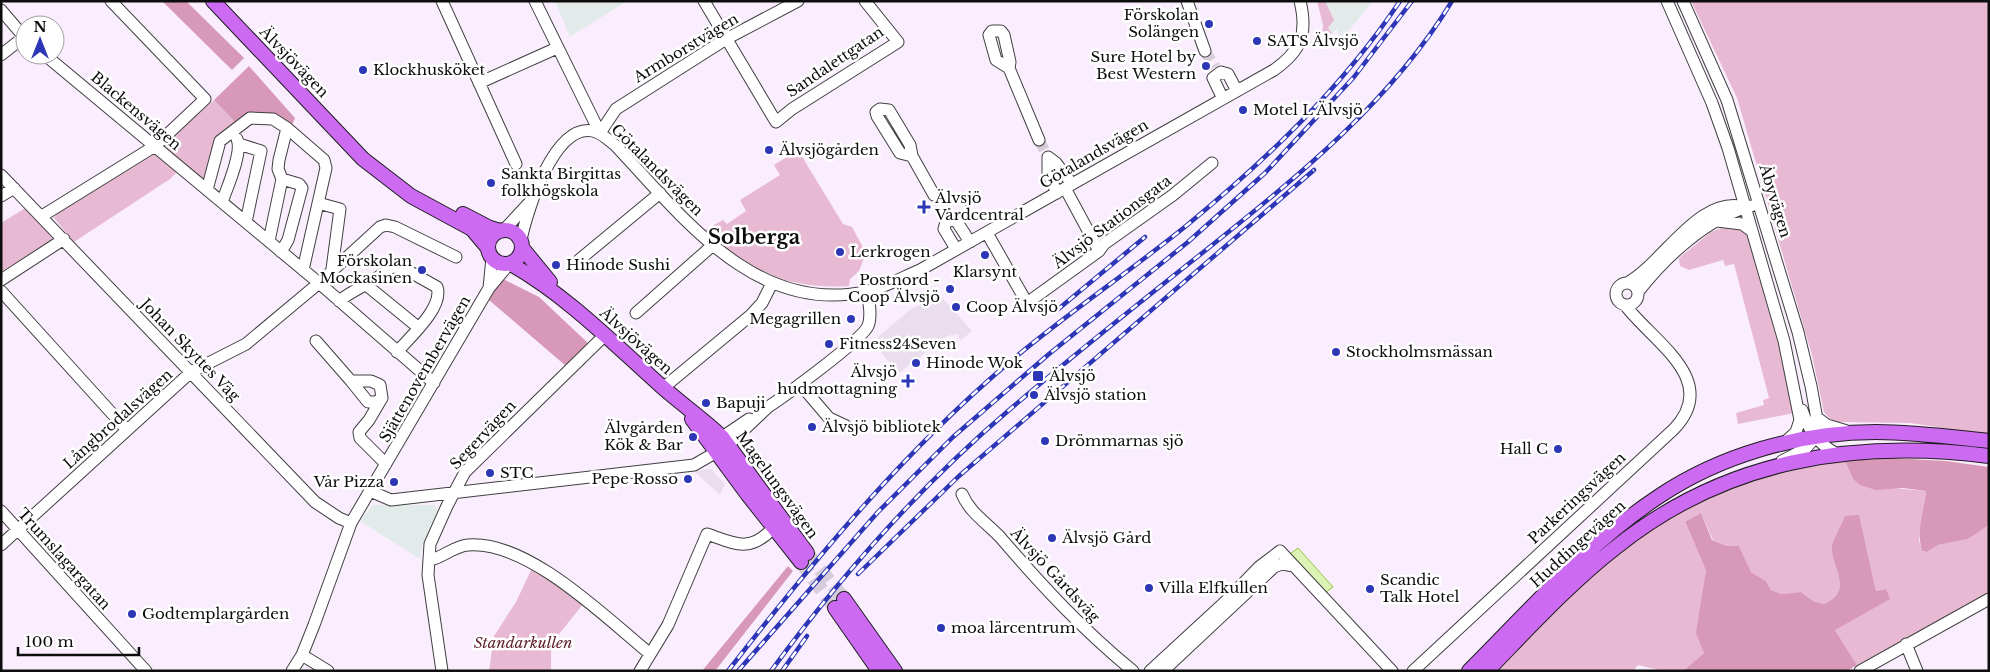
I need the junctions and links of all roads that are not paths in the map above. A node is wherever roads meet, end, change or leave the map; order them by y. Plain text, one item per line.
1 (111, 1) edge
2 (213, 1) edge
3 (442, 1) edge
4 (535, 1) edge
5 (704, 1) edge
6 (798, 1) edge
7 (865, 1) edge
8 (1187, 1) edge
9 (1300, 1) edge
10 (1667, 1) edge
11 (1683, 1) edge
12 (1, 10) edge
13 (15, 27) edge
14 (726, 40) junction
15 (15, 45) edge
16 (557, 48) junction
17 (1205, 51) tunnel mouth
18 (1, 55) edge
19 (57, 65) edge
20 (1009, 68) dead end
21 (480, 83) junction
22 (1237, 91) junction
23 (1223, 99) junction
24 (287, 128) junction
25 (231, 132) junction
26 (600, 133) junction
27 (1039, 140) tunnel mouth
28 (239, 144) junction
29 (351, 145) junction
30 (155, 146) junction
31 (912, 156) dead end
32 (1212, 163) dead end
33 (516, 164) dead end
34 (1, 175) edge
35 (282, 180) junction
36 (14, 188) junction
37 (1064, 189) junction
38 (207, 190) junction
39 (660, 193) junction
40 (934, 194) tunnel mouth
41 (1, 196) edge
42 (531, 200) junction
43 (222, 202) junction
44 (318, 203) junction
45 (1760, 204) junction
46 (1745, 207) junction
47 (42, 216) junction
48 (246, 222) junction
49 (1716, 222) junction
50 (502, 230) junction
51 (1752, 231) junction
52 (987, 233) junction
53 (64, 239) junction
54 (269, 241) junction
55 (970, 242) junction
56 (522, 244) junction
57 (713, 245) junction
58 (956, 249) junction
59 (1099, 251) junction
60 (282, 252) junction
61 (490, 253) junction
62 (456, 257) dead end
63 (578, 260) dead end
64 (510, 264) junction
65 (332, 269) junction
66 (303, 270) junction
67 (1, 280) edge
68 (319, 283) junction
69 (772, 283) junction
70 (1627, 283) junction
71 (365, 284) junction
72 (489, 288) junction
73 (1, 291) edge
74 (867, 291) junction
75 (1638, 295) junction
76 (562, 296) junction
77 (339, 301) junction
78 (1625, 305) junction
79 (636, 313) dead end
80 (419, 328) junction
81 (1647, 330) junction
82 (605, 335) junction
83 (316, 341) dead end
84 (397, 352) junction
85 (191, 372) junction
86 (351, 381) junction
87 (434, 383) junction
88 (800, 384) junction
89 (663, 388) junction
90 (1797, 397) junction
91 (382, 398) junction
92 (1816, 417) junction
93 (846, 426) dead end
94 (127, 430) junction
95 (1856, 433) junction
96 (1815, 438) junction
97 (1989, 441) edge
98 (1784, 443) junction
99 (720, 445) junction
100 (1837, 454) junction
101 (1989, 456) edge
102 (386, 464) junction
103 (1769, 467) junction
104 (370, 491) junction
105 (453, 494) junction
106 (962, 494) dead end
107 (1, 512) edge
108 (351, 523) junction
109 (773, 528) junction
110 (18, 530) junction
111 (1, 545) edge
112 (430, 560) junction
113 (1294, 566) junction
114 (1989, 599) edge
115 (1906, 644) junction
116 (649, 653) junction
117 (302, 655) junction
118 (146, 671) edge
119 (292, 671) edge
120 (328, 671) edge
121 (442, 671) edge
122 (640, 671) edge
123 (879, 671) edge
124 (895, 671) edge
125 (1133, 671) edge
126 (1150, 671) edge
127 (1163, 671) edge
128 (1392, 671) edge
129 (1412, 671) edge
130 (1470, 671) edge
131 (1487, 671) edge
132 (1860, 671) edge
133 (1917, 671) edge

1 - 30 street
2 - 29 main road, Älvsjövägen
3 - 21 street
4 - 16 street
5 - 14 street
6 - 14 street, Armborstvägen
7 - 14 street, Sandalettgatan
8 - 17 street
9 - 22 street, Götalandsvägen
10 - 46 street, Åbyvägen
11 - 45 street, Åbyvägen
12 - 13 street
14 - 26 street, Armborstvägen
15 - 18 street
16 - 21 street
16 - 26 street
19 - 30 street, Blackensvägen
20 - 27 street
21 - 33 street
22 - 23 street, Götalandsvägen
22 - 23 street
23 - 37 street, Götalandsvägen
24 - 25 street
24 - 35 street
24 - 44 street
25 - 28 street
25 - 38 street
26 - 39 street, Götalandsvägen
26 - 42 street, Götalandsvägen
28 - 43 street
28 - 48 street
29 - 50 main road, Älvsjövägen
29 - 61 main road, Älvsjövägen
30 - 38 street, Blackensvägen
30 - 47 street
31 - 40 street
32 - 59 street, Älvsjö Stationsgata
34 - 36 street, Johan Skyttes Väg
35 - 54 street
35 - 60 street
36 - 41 street
36 - 47 street, Johan Skyttes Väg
37 - 52 street, Götalandsvägen
37 - 59 street
38 - 43 street, Blackensvägen
39 - 57 street, Götalandsvägen
39 - 63 street
42 - 50 street, Götalandsvägen
42 - 56 street, Götalandsvägen
43 - 48 street, Blackensvägen
44 - 65 street
44 - 66 street
45 - 46 street
45 - 92 street, Åbyvägen
46 - 49 street
46 - 51 street, Åbyvägen
46 - 70 street
47 - 53 street, Johan Skyttes Väg
48 - 54 street, Blackensvägen
49 - 51 street
49 - 75 street
50 - 56 main road
50 - 61 main road
51 - 90 street, Åbyvägen
52 - 55 street, Götalandsvägen
52 - 59 street, Älvsjö Stationsgata
53 - 67 street
53 - 85 street, Johan Skyttes Väg
54 - 60 street, Blackensvägen
55 - 58 street, Götalandsvägen
55 - 58 street
56 - 64 main road
56 - 76 main road, Älvsjövägen
57 - 69 street, Götalandsvägen
57 - 79 street
58 - 74 street, Götalandsvägen
60 - 66 street, Blackensvägen
61 - 64 main road
61 - 72 street, Sjättenovembervägen
62 - 65 street, Långbrodalsvägen
64 - 72 street, Sjättenovembervägen
64 - 76 main road, Älvsjövägen
65 - 68 street, Långbrodalsvägen
66 - 68 street, Blackensvägen
68 - 77 street, Blackensvägen
68 - 85 street, Långbrodalsvägen
69 - 74 street, Götalandsvägen
69 - 89 street
70 - 75 street
70 - 78 street
71 - 77 street
71 - 80 street
71 - 80 street
72 - 87 street, Sjättenovembervägen
73 - 94 street
74 - 88 street
75 - 78 street
75 - 81 street, Parkeringsvägen
76 - 82 main road, Älvsjövägen
77 - 84 street, Blackensvägen
78 - 81 street, Parkeringsvägen
80 - 84 street
81 - 129 street, Parkeringsvägen
82 - 89 main road, Älvsjövägen
82 - 105 street, Segervägen
83 - 86 street
84 - 87 street, Blackensvägen
85 - 94 street, Långbrodalsvägen
85 - 108 street, Johan Skyttes Väg
86 - 91 street
86 - 91 street
87 - 102 street, Sjättenovembervägen
88 - 93 street
88 - 99 street
89 - 99 main road, Älvsjövägen
90 - 96 street, Åbyvägen
90 - 98 street, Åbyvägen
91 - 102 street, Sjättenovembervägen
92 - 95 street
92 - 96 street, Åbyvägen
94 - 110 street, Långbrodalsvägen
95 - 96 main road, Huddingevägen
95 - 97 main road, Huddingevägen
96 - 98 main road, Huddingevägen
96 - 100 street, Åbyvägen
96 - 103 street
98 - 130 main road, Huddingevägen
99 - 105 street
99 - 109 main road, Magelungsvägen
99 - 109 main road, Magelungsvägen
100 - 101 main road, Huddingevägen
100 - 103 main road, Huddingevägen
102 - 104 street, Sjättenovembervägen
103 - 131 main road, Huddingevägen
104 - 105 street
104 - 108 street, Sjättenovembervägen
105 - 112 street, Segervägen
106 - 125 street, Älvsjö Gårdsväg
107 - 110 street, Trumslagargatan
108 - 117 street, Sjättenovembervägen
109 - 116 street
110 - 111 street, Långbrodalsvägen
110 - 118 street, Trumslagargatan
112 - 116 street
112 - 121 street, Segervägen
113 - 126 street
113 - 127 street
113 - 128 street
114 - 115 street
115 - 132 street
115 - 133 street
116 - 122 street
117 - 119 street, Sjättenovembervägen
117 - 120 street
123 - 124 main road

